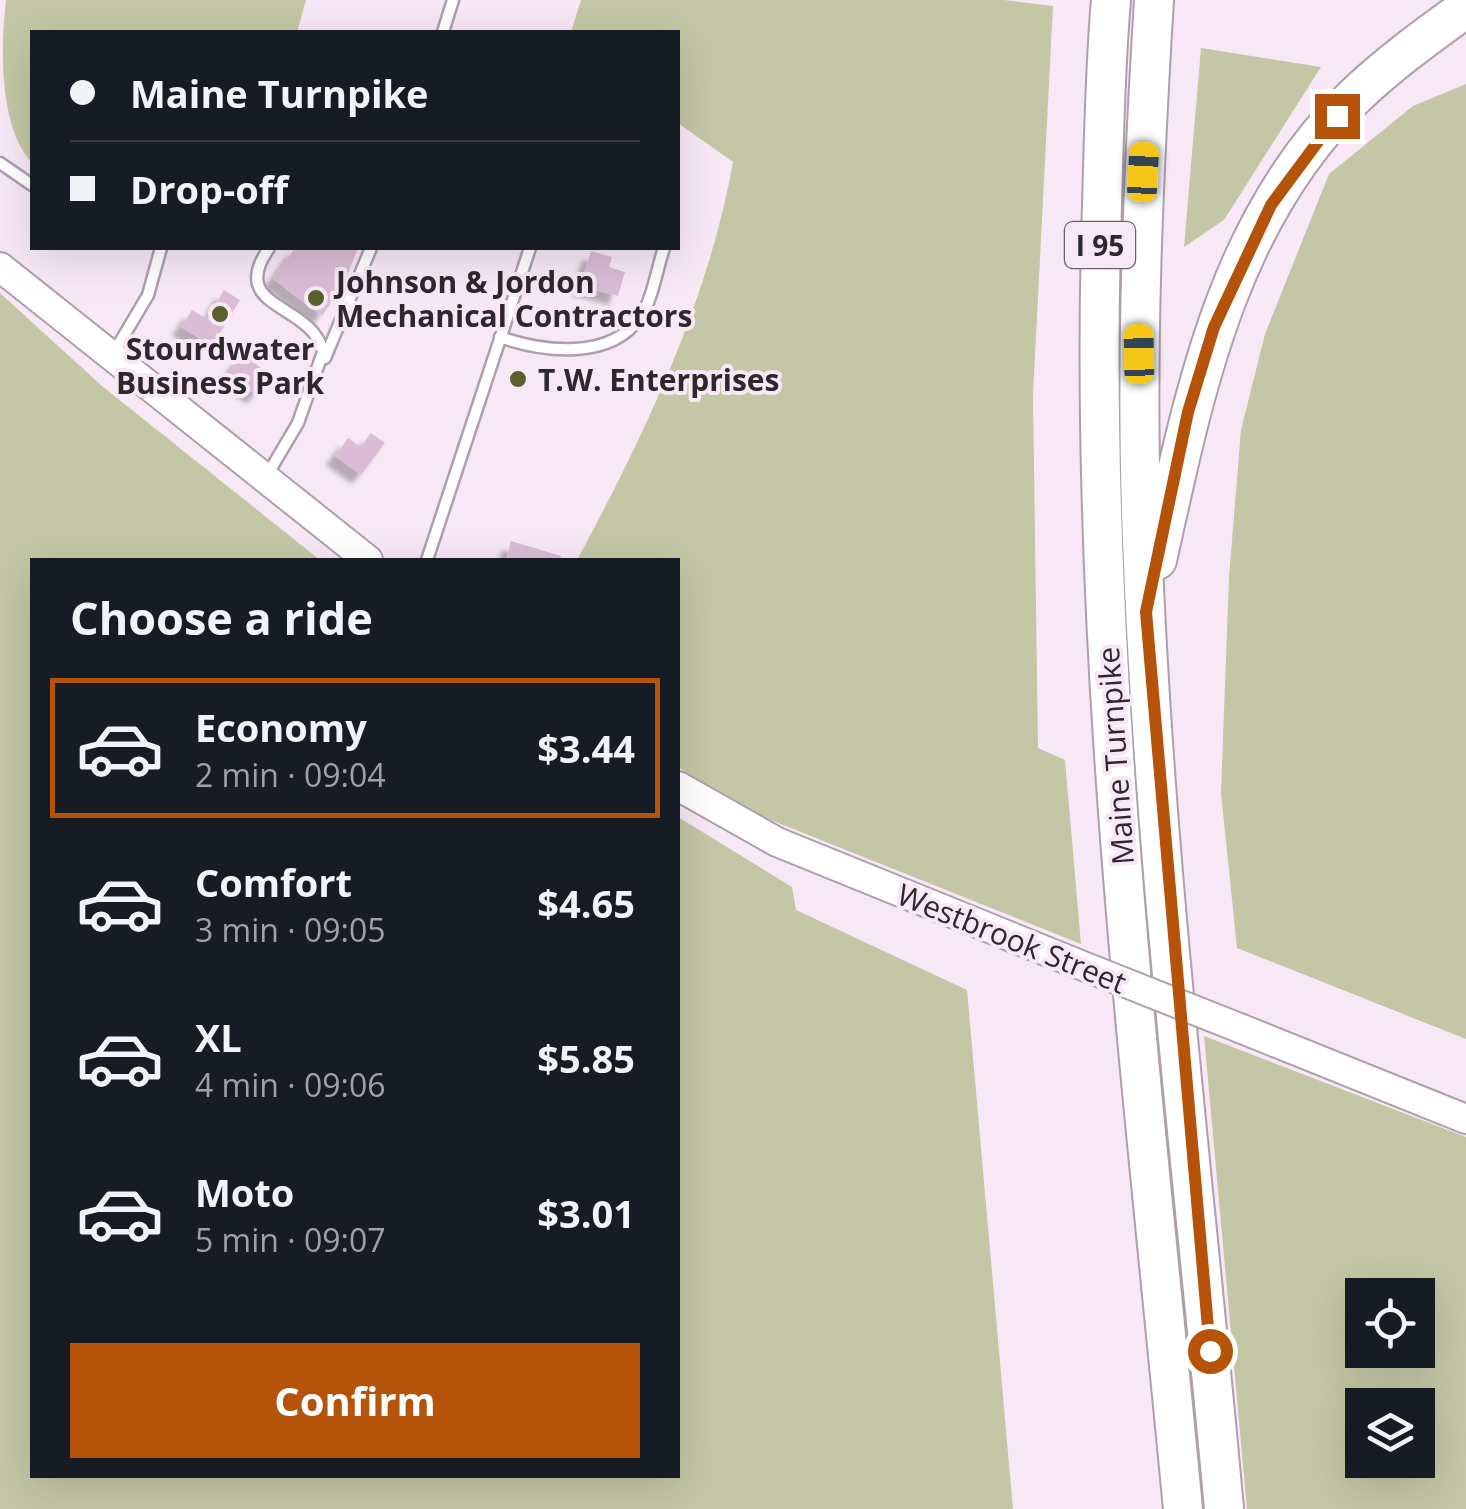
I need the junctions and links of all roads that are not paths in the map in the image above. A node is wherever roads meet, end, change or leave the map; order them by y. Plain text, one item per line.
1 (453, 0) edge
2 (1094, 0) edge
3 (1154, 0) edge
4 (1466, 8) edge
5 (1109, 19) edge
6 (443, 30) edge
7 (2, 168) edge
8 (30, 184) edge
9 (161, 250) edge
10 (268, 250) edge
11 (370, 250) edge
12 (529, 250) edge
13 (663, 250) edge
14 (0, 266) edge
15 (500, 337) junction
16 (112, 355) junction
17 (322, 363) junction
18 (265, 478) junction
19 (365, 558) edge
20 (428, 558) edge
21 (1146, 612) junction
22 (680, 787) edge
23 (1466, 1119) edge
24 (1183, 1509) edge
25 (1224, 1509) edge

1 - 6 lane
2 - 5 highway
3 - 21 highway, Maine Turnpike / I 95
4 - 21 highway
5 - 24 highway, Maine Turnpike / I 95
7 - 8 lane
9 - 16 lane
10 - 17 lane
11 - 17 lane
12 - 15 lane
13 - 15 lane
14 - 16 main road
15 - 20 lane
16 - 18 main road
17 - 18 lane
18 - 19 main road
21 - 25 highway, Maine Turnpike / I 95
22 - 23 main road, Westbrook Street, bridge

